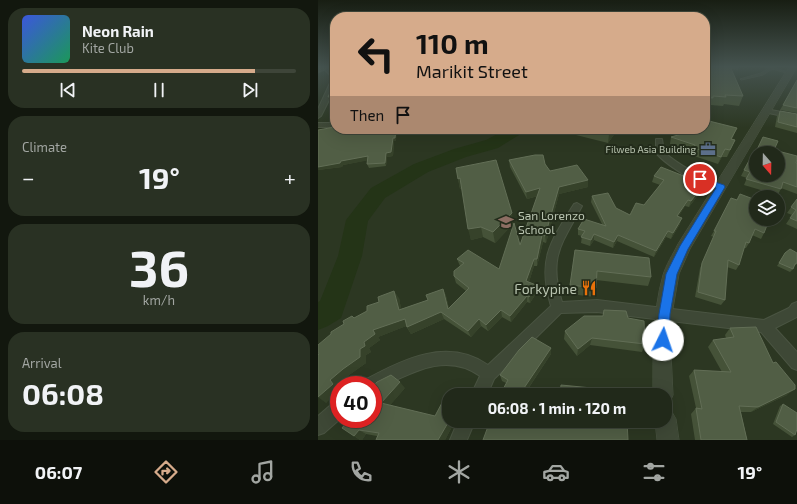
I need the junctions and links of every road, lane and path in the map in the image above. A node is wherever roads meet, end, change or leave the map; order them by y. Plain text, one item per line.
1 (782, 87) edge
2 (330, 90) edge
3 (766, 111) junction
4 (318, 116) edge
5 (797, 117) edge
6 (318, 125) edge
7 (330, 125) edge
8 (659, 141) dead end
9 (721, 187) junction
10 (578, 206) dead end
11 (558, 308) junction
12 (797, 308) edge
13 (664, 314) junction
14 (765, 326) junction
15 (797, 363) edge
16 (489, 374) junction
17 (382, 379) edge
18 (482, 388) edge
19 (663, 388) edge
20 (330, 417) edge
21 (318, 427) edge
22 (464, 428) edge
23 (666, 428) edge
24 (458, 440) edge
25 (668, 440) edge

1 - 3 street
2 - 4 street
3 - 5 street
3 - 9 street
6 - 7 street
8 - 9 street
9 - 13 street
10 - 11 street
11 - 13 street
11 - 16 street
12 - 14 street
13 - 14 street
13 - 19 street
14 - 15 street
16 - 17 street
16 - 18 street
20 - 21 street
22 - 24 street
23 - 25 street

